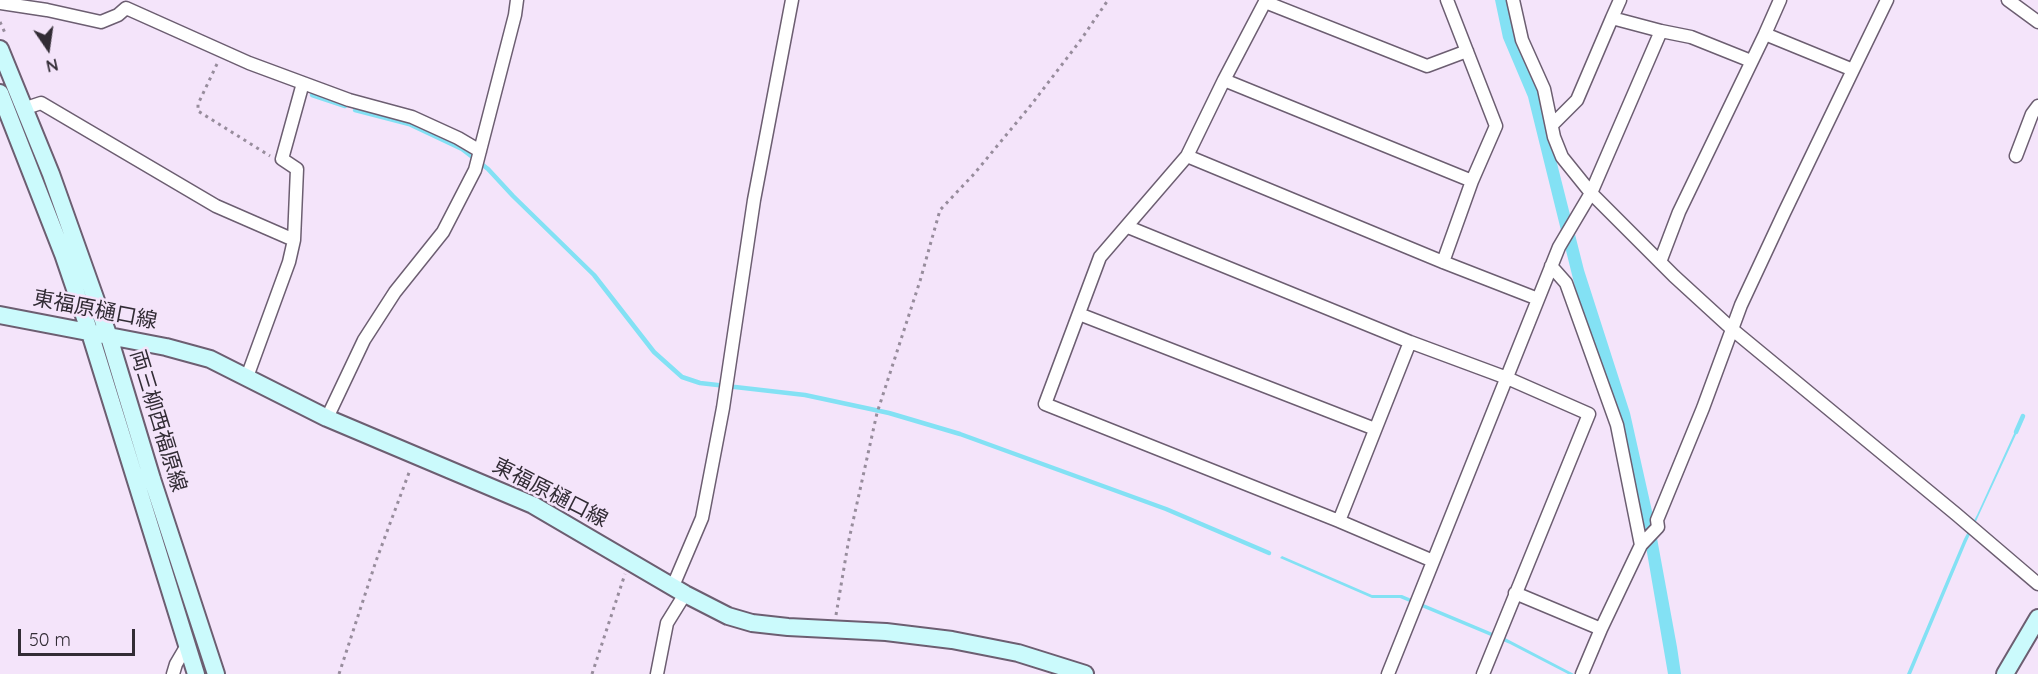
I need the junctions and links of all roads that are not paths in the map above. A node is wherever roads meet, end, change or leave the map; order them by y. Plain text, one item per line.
1 (517, 0) edge
2 (792, 0) edge
3 (1447, 0) edge
4 (1513, 0) edge
5 (1620, 0) edge
6 (1780, 0) edge
7 (1887, 0) edge
8 (2008, 0) edge
9 (1265, 1) edge
10 (0, 3) edge
11 (1612, 18) junction
12 (2038, 22) edge
13 (1661, 31) junction
14 (1765, 34) junction
15 (0, 49) edge
16 (1467, 51) junction
17 (1751, 61) junction
18 (1853, 70) junction
19 (1224, 80) junction
20 (303, 83) junction
21 (0, 93) edge
22 (2038, 106) edge
23 (26, 108) junction
24 (1552, 125) junction
25 (480, 151) junction
26 (1187, 156) junction
27 (2016, 156) dead end
28 (1472, 182) junction
29 (1591, 194) junction
30 (1128, 227) junction
31 (294, 240) junction
32 (1443, 262) junction
33 (1660, 262) junction
34 (1551, 266) junction
35 (1538, 299) junction
36 (1079, 314) junction
37 (0, 315) edge
38 (1733, 330) junction
39 (90, 333) junction
40 (109, 337) junction
41 (1410, 342) junction
42 (247, 377) junction
43 (1507, 378) junction
44 (327, 418) junction
45 (1375, 429) junction
46 (1339, 521) junction
47 (1643, 542) junction
48 (1433, 561) junction
49 (2038, 584) edge
50 (679, 590) junction
51 (1515, 593) junction
52 (2038, 618) edge
53 (1601, 629) junction
54 (186, 648) junction
55 (173, 674) edge
56 (196, 674) edge
57 (216, 674) edge
58 (657, 674) edge
59 (1085, 674) edge
60 (1388, 674) edge
61 (1484, 674) edge
62 (1582, 674) edge
63 (2006, 674) edge

1 - 25 street
2 - 50 street
3 - 16 street
4 - 24 street
5 - 11 street
6 - 14 street
7 - 18 street
8 - 12 street
9 - 16 street
9 - 19 street
10 - 20 street
11 - 13 street
11 - 24 street
13 - 17 street
13 - 29 street
14 - 17 street
14 - 18 street
15 - 23 main road, 両三柳西福原線
16 - 28 street
17 - 33 street
18 - 38 street
19 - 26 street
19 - 28 street
20 - 25 street
20 - 31 street
21 - 39 main road, 両三柳西福原線
22 - 27 street
23 - 31 street
23 - 40 main road, 両三柳西福原線
24 - 29 street
25 - 44 street
26 - 30 street
26 - 32 street
28 - 32 street
29 - 33 street
29 - 34 street
30 - 36 street
30 - 41 street
31 - 42 street
32 - 35 street
33 - 38 street
34 - 35 street
34 - 47 street
35 - 43 street
36 - 45 street
36 - 46 street
37 - 39 main road, 東福原樋口線
38 - 47 street
38 - 49 street
39 - 40 main road, 東福原樋口線
39 - 54 main road, 両三柳西福原線
40 - 42 main road, 東福原樋口線
40 - 57 main road, 両三柳西福原線
41 - 43 street
41 - 45 street
42 - 44 main road, 東福原樋口線
43 - 48 street
43 - 51 street
44 - 50 main road, 東福原樋口線
45 - 46 street
46 - 48 street
47 - 53 street
48 - 60 street
50 - 58 street
50 - 59 main road, 東福原樋口線
51 - 53 street
51 - 61 street
52 - 63 main road
53 - 62 street
54 - 55 street
54 - 56 main road, 両三柳西福原線

